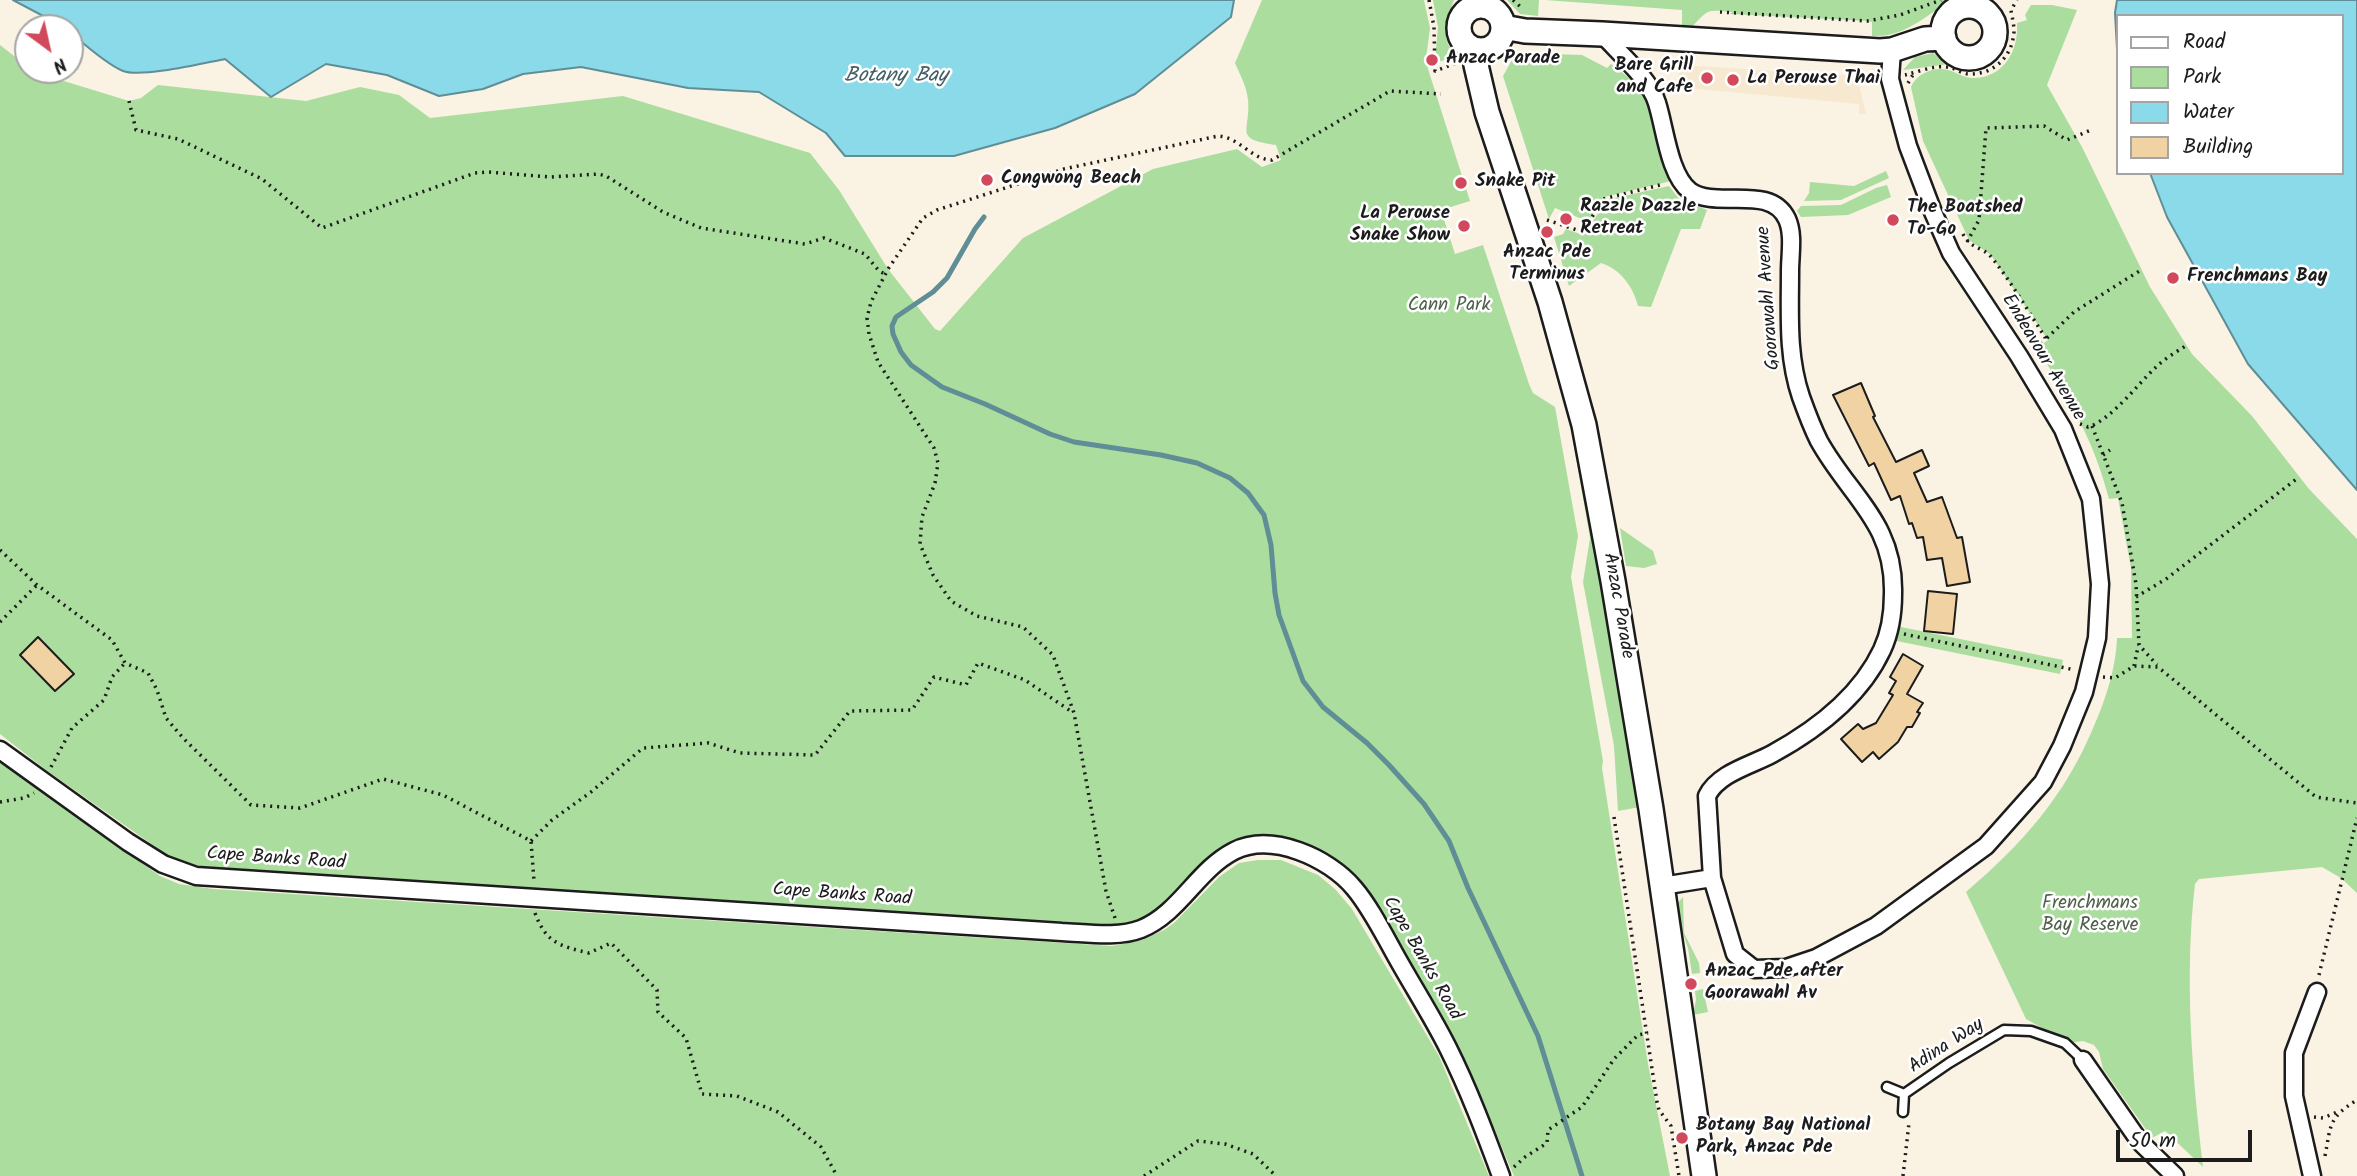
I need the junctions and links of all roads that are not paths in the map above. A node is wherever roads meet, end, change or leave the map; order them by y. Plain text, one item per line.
1 (1470, 4) edge
2 (1995, 9) edge
3 (1503, 27) junction
4 (1602, 34) junction
5 (1944, 38) junction
6 (1482, 50) junction
7 (1892, 50) junction
8 (0, 750) edge
9 (1712, 878) junction
10 (1662, 886) junction
11 (2317, 992) dead end
12 (2083, 1060) joint
13 (1887, 1087) dead end
14 (1904, 1094) junction
15 (1903, 1112) road end
16 (1501, 1176) edge
17 (1704, 1176) edge
18 (2175, 1176) edge
19 (2312, 1176) edge

1 - 3 main road
1 - 6 main road
2 - 5 main road
2 - 5 main road
3 - 4 main road
3 - 6 main road
4 - 7 main road
4 - 9 street, Goorawahl Avenue
5 - 7 main road
6 - 10 main road, Anzac Parade
7 - 9 street, Endeavour Avenue
8 - 16 street, Cape Banks Road
9 - 10 street
10 - 17 main road, Anzac Parade
11 - 19 street
12 - 14 lane, Adina Way
12 - 18 street
13 - 14 lane, Adina Way
14 - 15 lane, Adina Way

